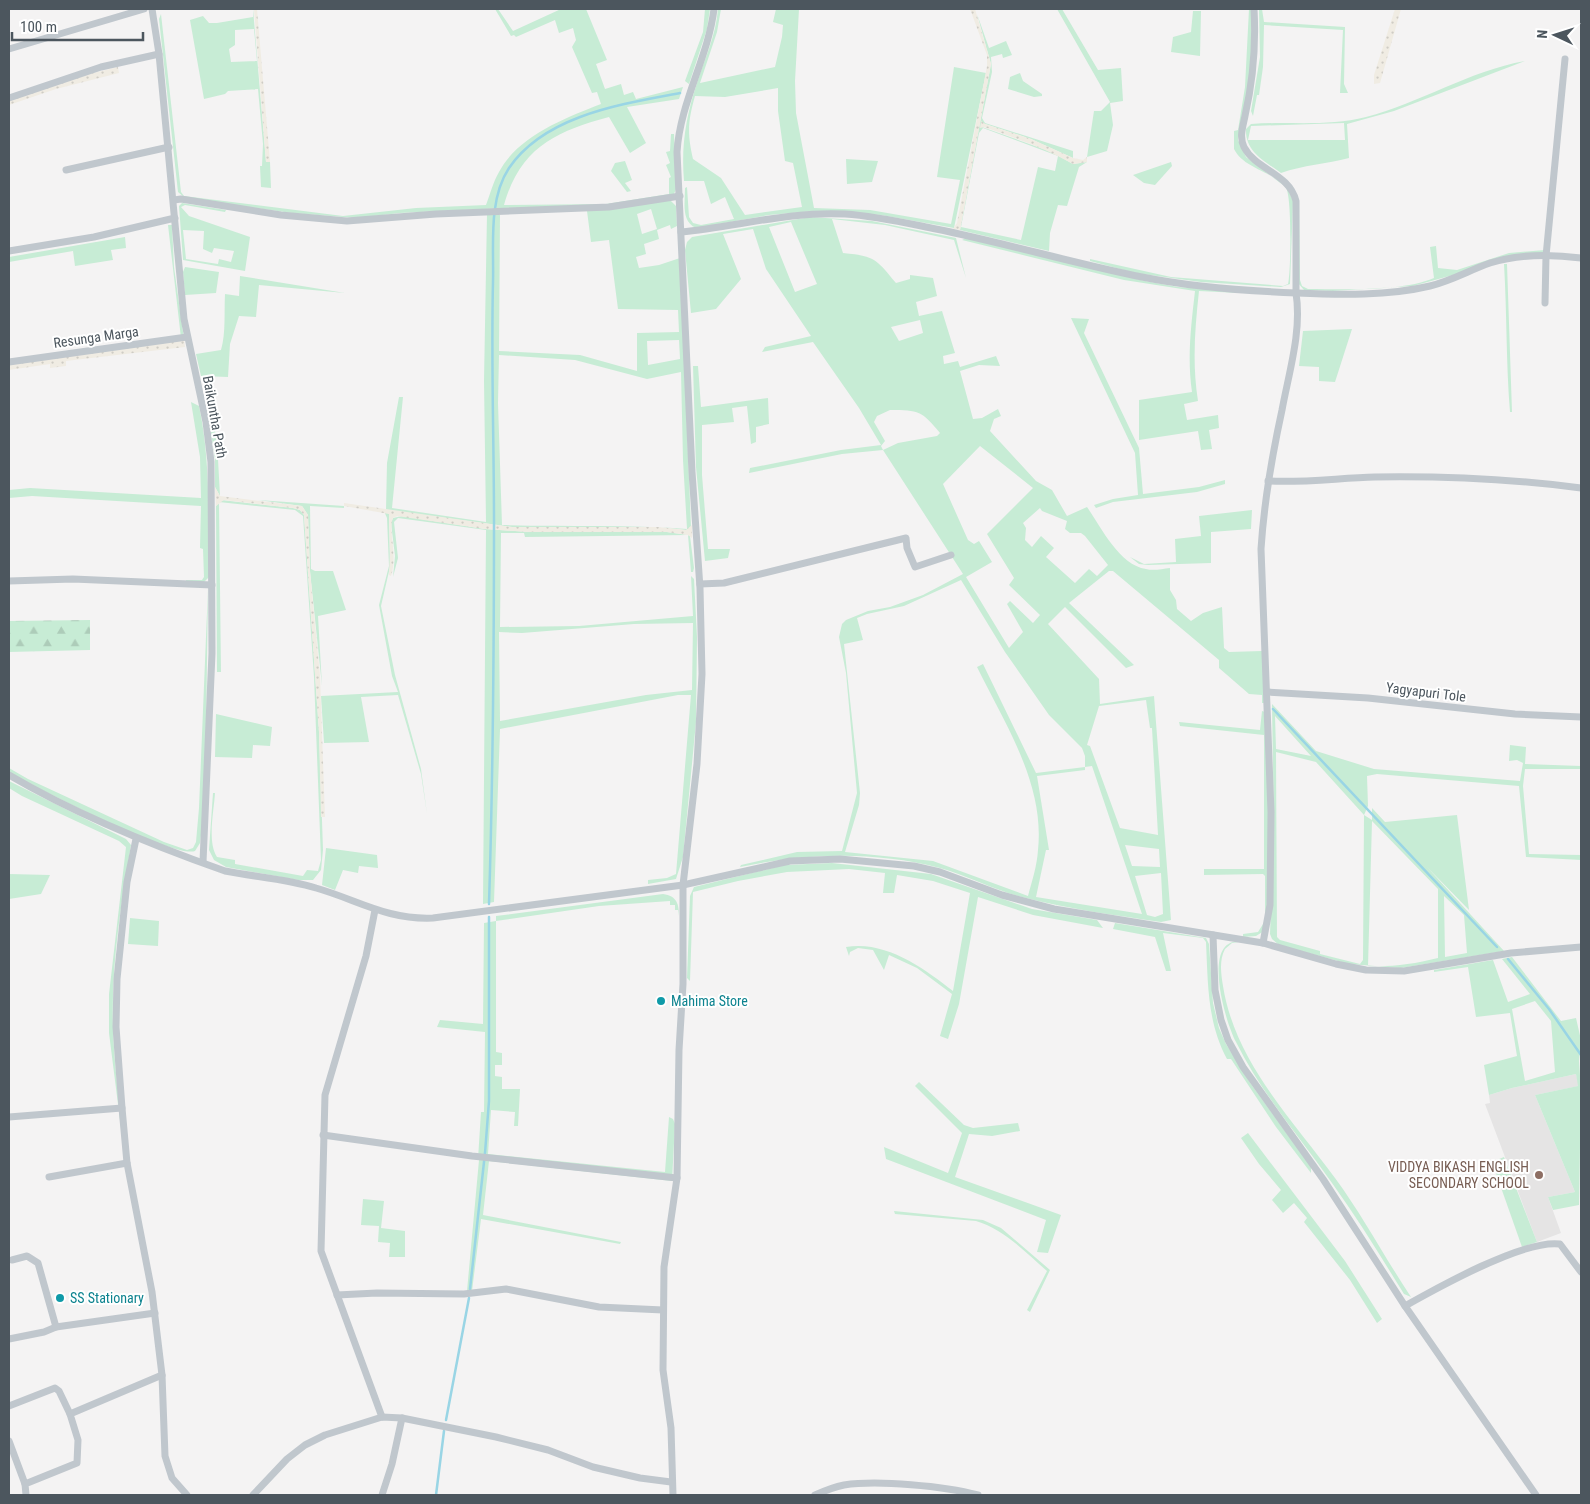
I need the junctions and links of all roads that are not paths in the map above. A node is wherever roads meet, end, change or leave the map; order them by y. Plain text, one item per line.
1 (144, 9) edge
2 (152, 9) edge
3 (714, 9) edge
4 (1254, 9) edge
5 (9, 49) edge
6 (159, 54) junction
7 (1565, 59) dead end
8 (9, 98) edge
9 (169, 147) junction
10 (66, 170) dead end
11 (680, 196) junction
12 (174, 200) junction
13 (175, 218) junction
14 (681, 232) junction
15 (9, 251) edge
16 (1546, 256) junction
17 (1581, 258) edge
18 (1296, 293) junction
19 (1546, 303) dead end
20 (187, 337) junction
21 (9, 362) edge
22 (1268, 482) junction
23 (1581, 488) edge
24 (951, 555) dead end
25 (9, 581) edge
26 (700, 584) junction
27 (212, 585) junction
28 (1268, 692) junction
29 (1581, 718) edge
30 (9, 775) edge
31 (136, 839) junction
32 (203, 862) junction
33 (684, 885) junction
34 (374, 910) junction
35 (1213, 935) junction
36 (1263, 943) junction
37 (1581, 947) edge
38 (122, 1108) junction
39 (9, 1117) edge
40 (323, 1135) junction
41 (127, 1163) junction
42 (49, 1177) dead end
43 (677, 1178) junction
44 (12, 1260) dead end
45 (1581, 1272) edge
46 (338, 1295) junction
47 (1405, 1306) junction
48 (663, 1310) junction
49 (155, 1314) junction
50 (56, 1327) junction
51 (9, 1339) edge
52 (162, 1375) junction
53 (9, 1406) edge
54 (70, 1414) junction
55 (382, 1417) junction
56 (402, 1418) junction
57 (9, 1440) edge
58 (671, 1482) junction
59 (25, 1484) junction
60 (26, 1495) edge
61 (187, 1495) edge
62 (253, 1495) edge
63 (382, 1495) edge
64 (673, 1495) edge
65 (815, 1495) edge
66 (978, 1495) edge
67 (1536, 1495) edge

1 - 5 street
2 - 6 street, Baikuntha Path
3 - 11 street
4 - 18 street
6 - 8 street
6 - 9 street, Baikuntha Path
7 - 16 street
9 - 10 street
9 - 12 street, Baikuntha Path
11 - 12 street
11 - 14 street
12 - 13 street, Baikuntha Path
13 - 15 street
13 - 20 street, Baikuntha Path
14 - 18 street
14 - 26 street
16 - 17 street
16 - 18 street
16 - 19 street
18 - 22 street
20 - 21 street, Resunga Marga
20 - 27 street, Baikuntha Path
22 - 23 street
22 - 28 street
24 - 26 street
25 - 27 street
26 - 33 street
27 - 32 street, Baikuntha Path
28 - 29 street, Yagyapuri Tole
28 - 36 street
30 - 31 street
31 - 32 street
31 - 38 street
32 - 34 street
33 - 34 street
33 - 35 street
33 - 43 street
34 - 40 street
35 - 36 street
35 - 47 street
36 - 37 street
38 - 39 street
38 - 41 street
40 - 43 street
40 - 46 street
41 - 42 street
41 - 49 street
43 - 48 street
44 - 50 street
45 - 47 street
46 - 48 street
46 - 55 street
47 - 67 street
48 - 58 street
49 - 50 street
49 - 52 street
50 - 51 street
52 - 54 street
52 - 61 street
53 - 54 street
54 - 59 street
55 - 56 street
55 - 62 street
56 - 58 street
56 - 63 street
57 - 59 street
58 - 64 street
59 - 60 street
65 - 66 street

